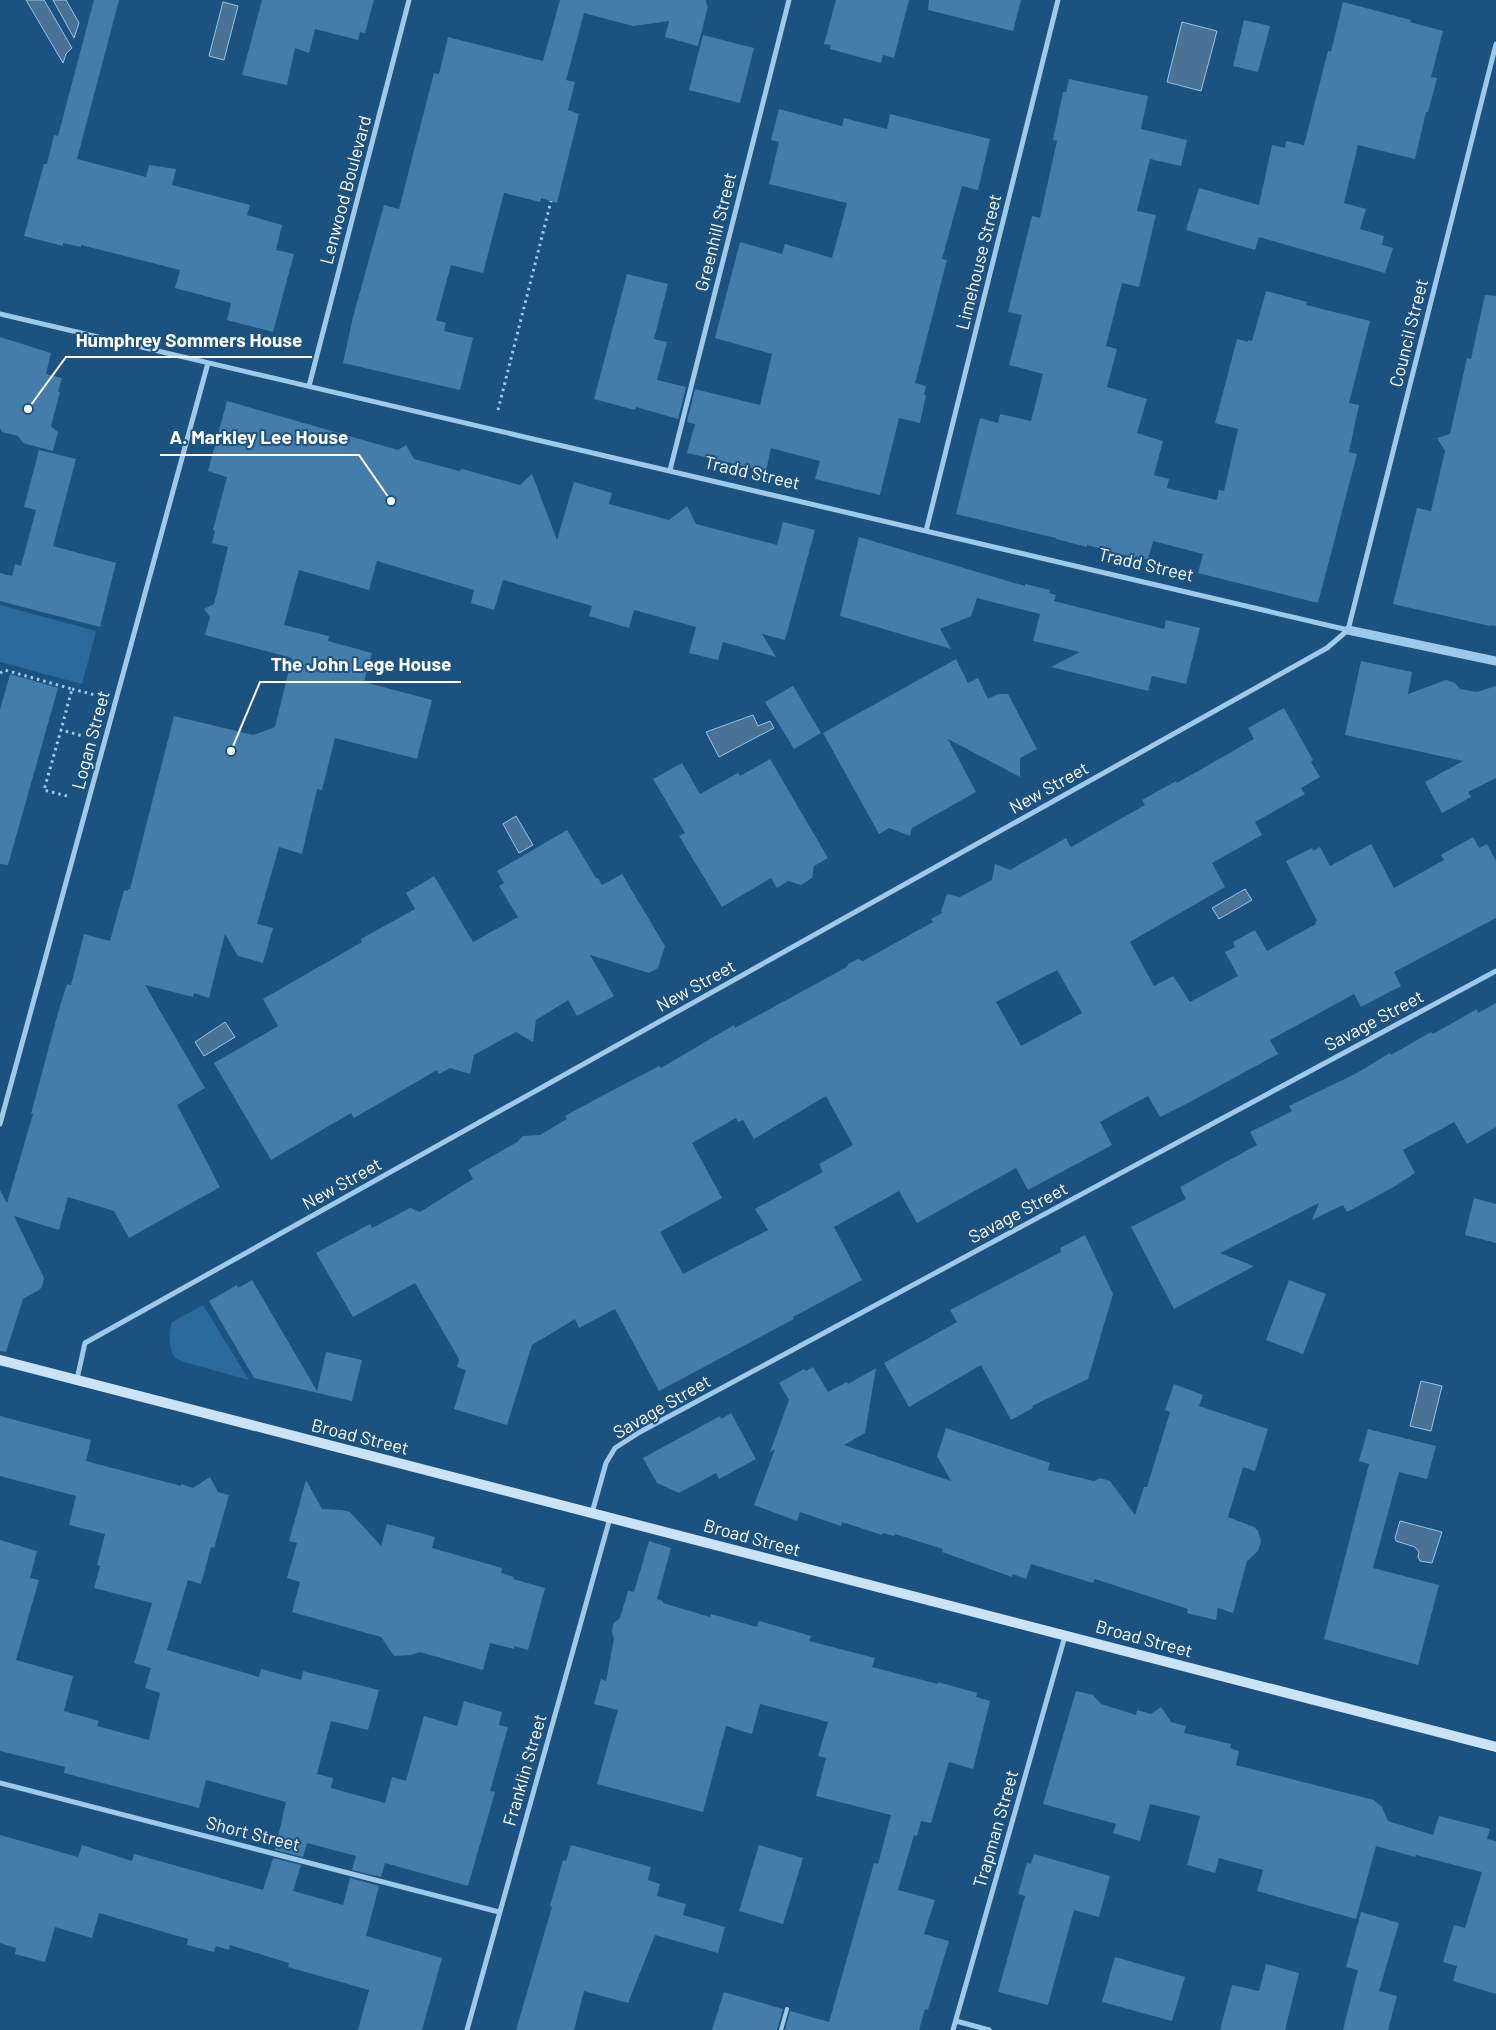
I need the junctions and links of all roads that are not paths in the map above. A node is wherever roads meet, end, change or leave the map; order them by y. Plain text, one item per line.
1 (409, 0) edge
2 (789, 0) edge
3 (1058, 0) edge
4 (1496, 44) edge
5 (0, 314) edge
6 (208, 363) junction
7 (309, 386) junction
8 (670, 470) junction
9 (926, 531) junction
10 (1348, 630) junction
11 (1496, 661) edge
12 (1496, 970) edge
13 (0, 1124) edge
14 (0, 1360) edge
15 (77, 1379) junction
16 (592, 1513) junction
17 (610, 1518) junction
18 (1065, 1635) junction
19 (1496, 1747) edge
20 (0, 1783) edge
21 (499, 1912) junction
22 (787, 2008) dead end
23 (956, 2021) junction
24 (466, 2030) edge
25 (781, 2030) edge
26 (953, 2030) edge
27 (989, 2030) edge

1 - 7 street, Lenwood Boulevard
2 - 8 street, Greenhill Street
3 - 9 street, Limehouse Street
4 - 10 street, Council Street
5 - 6 street, Tradd Street
6 - 7 street, Tradd Street
6 - 13 street, Logan Street
7 - 8 street, Tradd Street
8 - 9 street, Tradd Street
9 - 10 street, Tradd Street
10 - 11 street, Tradd Street
10 - 15 street, New Street
12 - 16 street, Savage Street
14 - 15 main road, Broad Street
15 - 16 main road, Broad Street
16 - 17 main road, Broad Street
17 - 18 main road, Broad Street
17 - 21 street, Franklin Street
18 - 19 main road, Broad Street
18 - 23 street, Trapman Street
20 - 21 street, Short Street
21 - 24 street, Franklin Street
22 - 25 lane
23 - 26 street, Trapman Street
23 - 27 street

